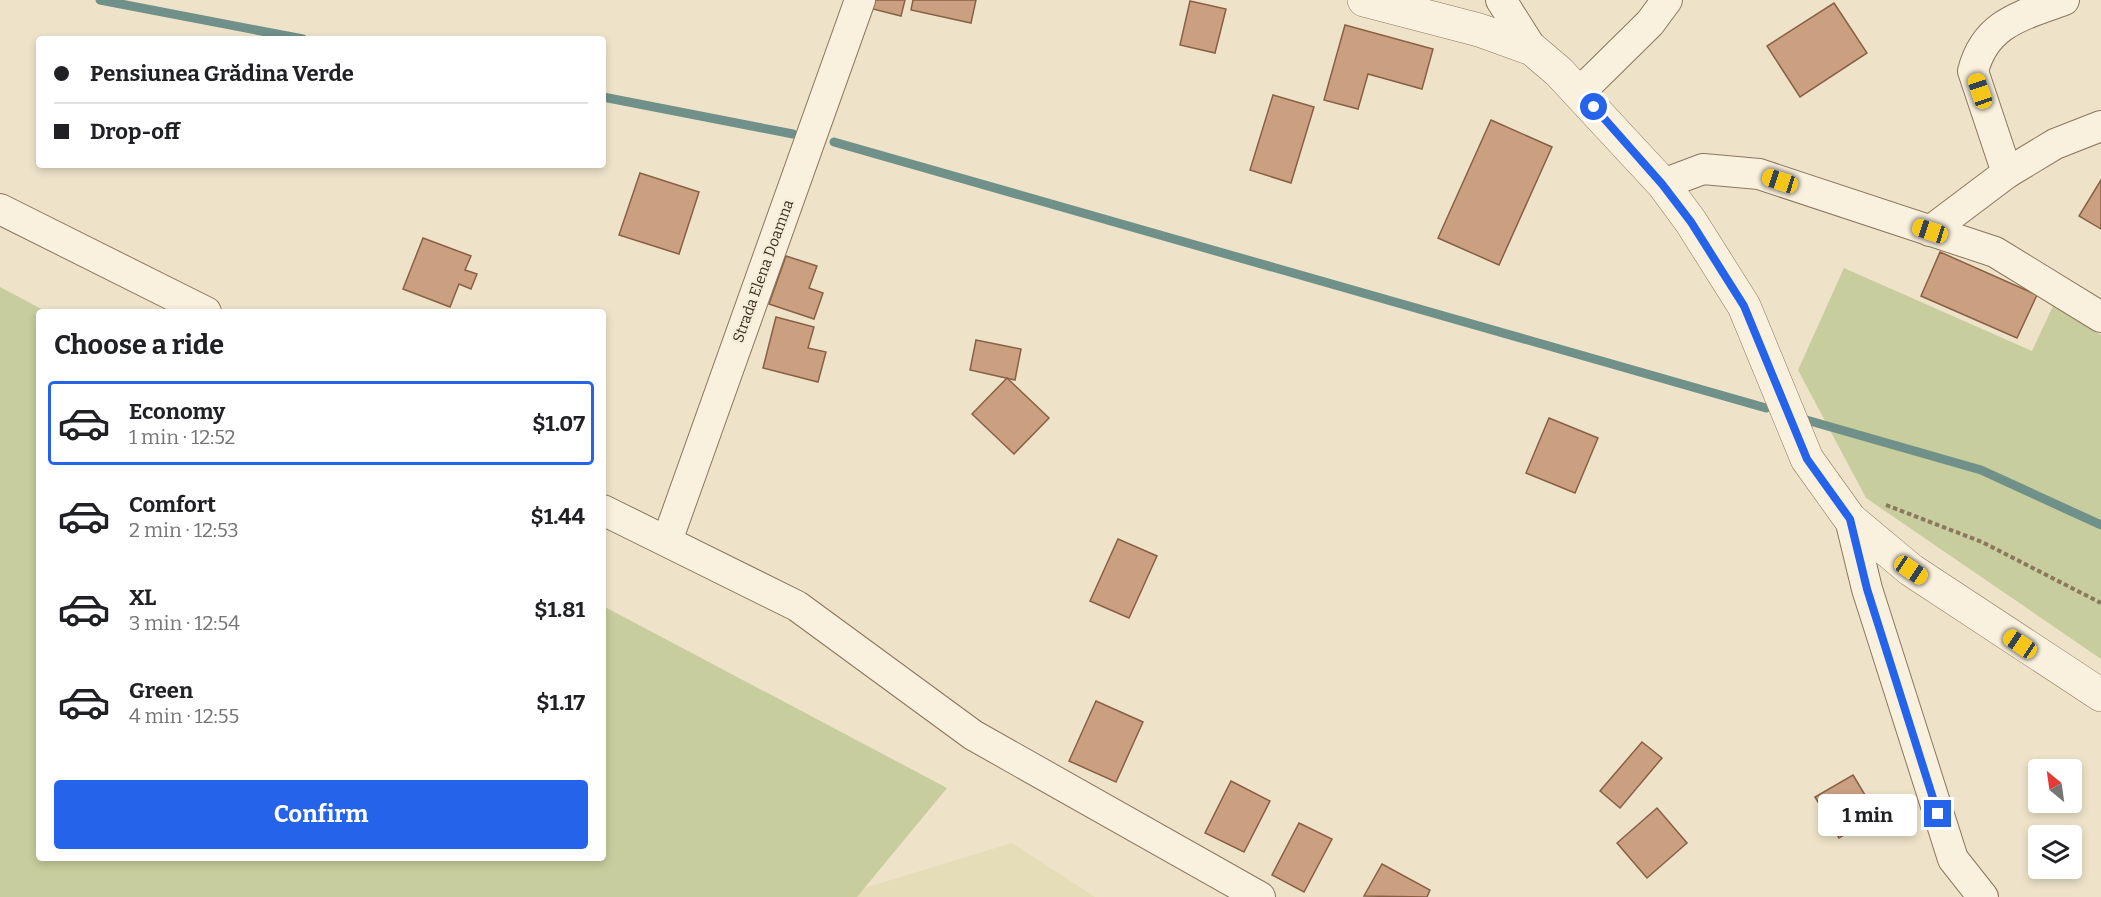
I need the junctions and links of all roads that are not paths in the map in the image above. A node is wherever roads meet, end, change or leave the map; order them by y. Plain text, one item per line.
1 (860, 0) edge
2 (1364, 0) edge
3 (1502, 0) edge
4 (1667, 0) edge
5 (2064, 0) edge
6 (1532, 49) junction
7 (1580, 92) junction
8 (2101, 126) edge
9 (2007, 173) junction
10 (1662, 184) junction
11 (0, 209) edge
12 (1930, 231) junction
13 (200, 309) edge
14 (2101, 317) edge
15 (606, 512) edge
16 (1850, 519) junction
17 (667, 542) junction
18 (2101, 695) edge
19 (1260, 897) edge
20 (1983, 897) edge

1 - 17 street, Strada Elena Doamna
2 - 6 street
3 - 6 street
4 - 7 street
5 - 9 street
6 - 7 street
7 - 10 street
8 - 9 street
9 - 12 street
10 - 12 street
10 - 16 street
11 - 13 street
12 - 14 street
15 - 17 street
16 - 18 street
16 - 20 street
17 - 19 street

